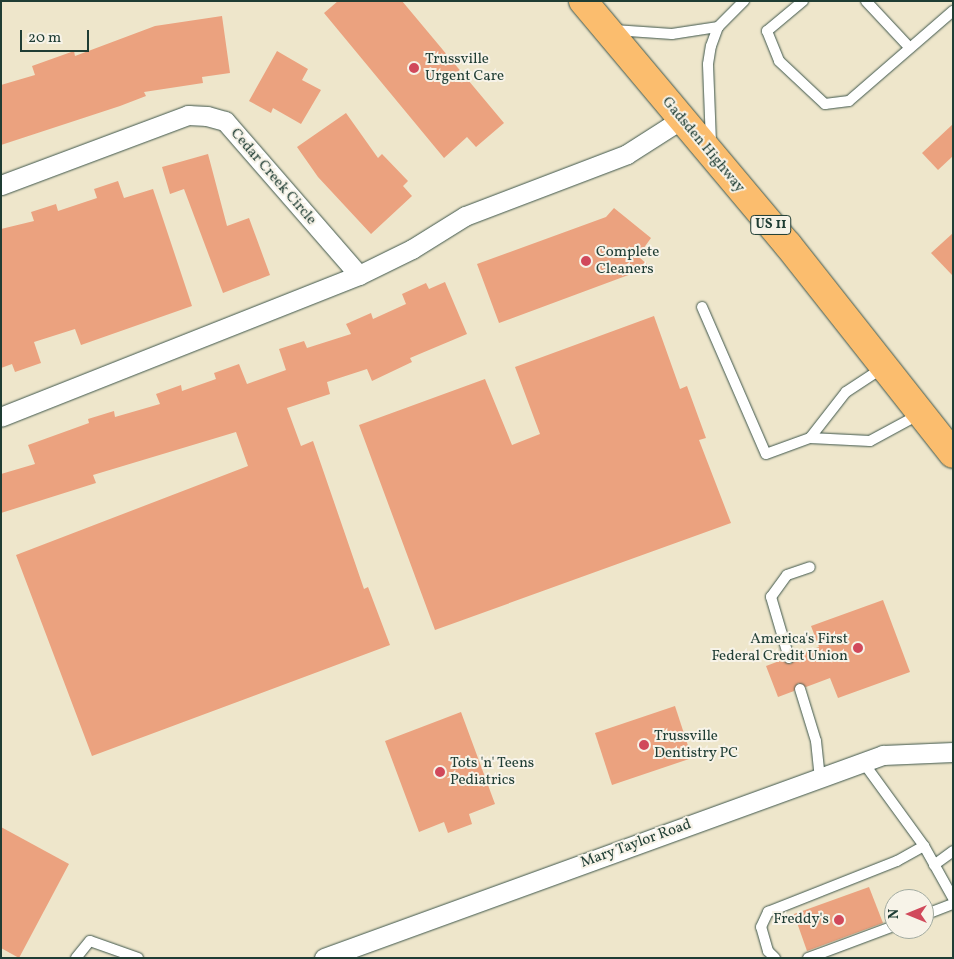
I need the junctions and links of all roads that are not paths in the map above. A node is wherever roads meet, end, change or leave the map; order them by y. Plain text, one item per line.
1 (583, 1) edge
2 (744, 1) edge
3 (802, 1) edge
4 (866, 1) edge
5 (953, 11) edge
6 (718, 27) junction
7 (607, 30) junction
8 (910, 48) junction
9 (682, 119) junction
10 (711, 154) junction
11 (1, 186) edge
12 (359, 276) junction
13 (702, 306) dead end
14 (884, 367) junction
15 (920, 414) junction
16 (1, 417) edge
17 (810, 438) junction
18 (953, 454) edge
19 (810, 567) dead end
20 (789, 658) dead end
21 (800, 689) dead end
22 (953, 752) edge
23 (863, 762) junction
24 (820, 777) junction
25 (924, 846) junction
26 (953, 851) edge
27 (934, 865) junction
28 (953, 898) edge
29 (953, 904) edge
30 (934, 911) edge
31 (884, 930) edge
32 (76, 958) edge
33 (138, 958) edge
34 (324, 958) edge
35 (775, 958) edge
36 (808, 958) edge

1 - 7 main road, Gadsden Highway / US 11
2 - 6 lane
3 - 8 lane
4 - 8 lane
5 - 8 lane
6 - 7 lane
6 - 10 lane
7 - 9 main road, Gadsden Highway / US 11
9 - 10 main road, Gadsden Highway / US 11
9 - 12 street
10 - 14 main road, Gadsden Highway / US 11
11 - 12 street, Cedar Creek Circle
12 - 16 street
13 - 17 lane
14 - 15 main road, Gadsden Highway / US 11
14 - 17 lane
15 - 17 lane
15 - 18 main road, Gadsden Highway / US 11
19 - 20 lane
21 - 24 lane
22 - 23 street, Mary Taylor Road
23 - 24 street, Mary Taylor Road
23 - 25 lane
24 - 34 street, Mary Taylor Road
25 - 27 lane
25 - 35 lane
26 - 27 lane
27 - 28 lane
29 - 30 lane
31 - 36 lane
32 - 33 lane

